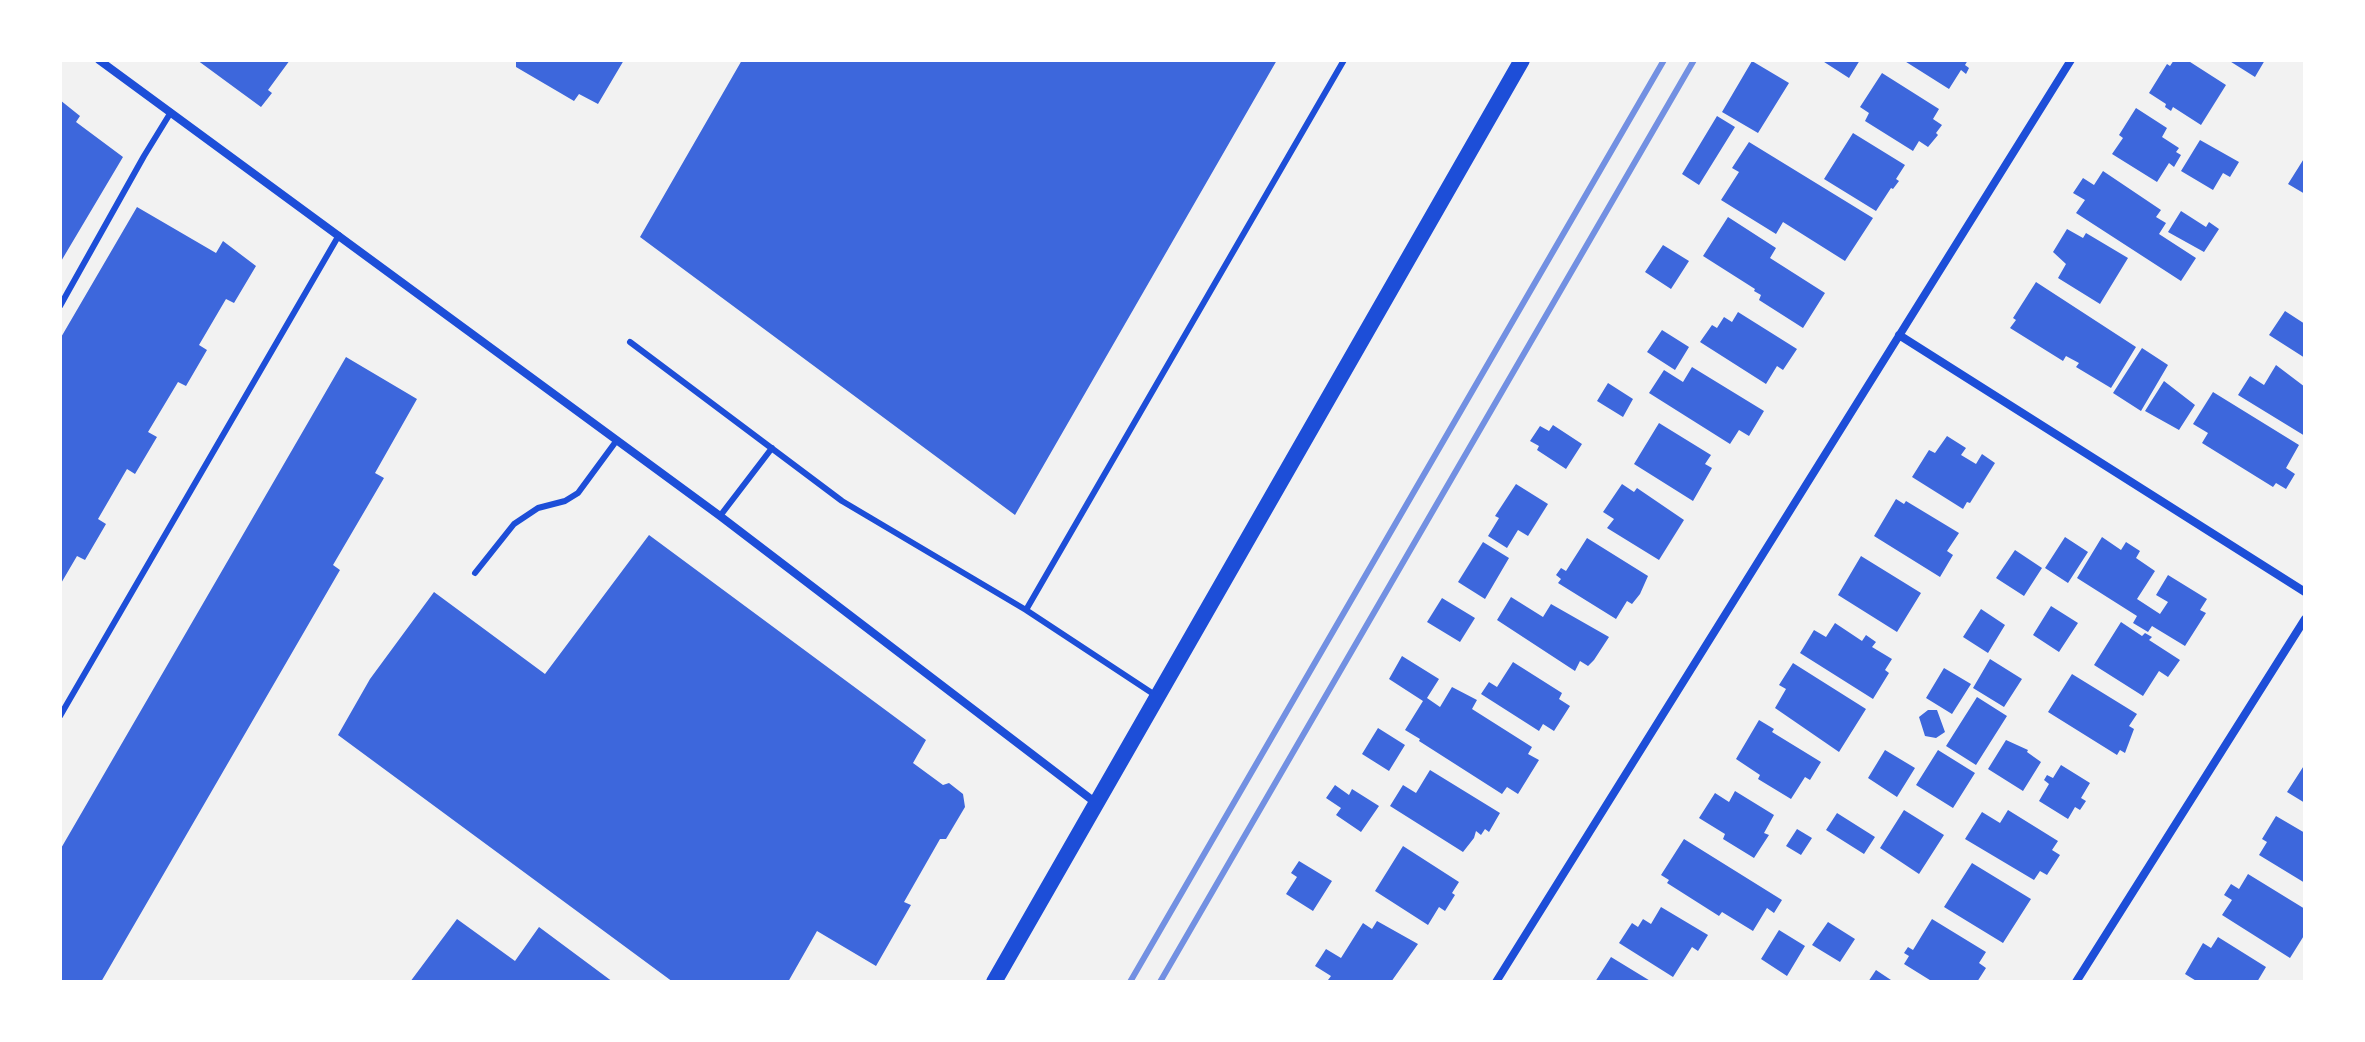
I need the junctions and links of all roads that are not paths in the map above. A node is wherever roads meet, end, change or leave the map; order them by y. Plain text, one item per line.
1 (99, 60) edge
2 (1344, 60) edge
3 (1522, 60) edge
4 (2071, 60) edge
5 (171, 112) junction
6 (339, 235) junction
7 (60, 306) edge
8 (1899, 335) junction
9 (630, 342) dead end
10 (617, 440) junction
11 (772, 448) junction
12 (720, 516) junction
13 (475, 573) dead end
14 (2305, 592) edge
15 (1026, 610) junction
16 (2305, 619) edge
17 (1158, 697) junction
18 (60, 716) edge
19 (1097, 803) junction
20 (994, 982) edge
21 (1496, 982) edge
22 (2076, 982) edge

1 - 5 street
2 - 15 lane
3 - 17 main road
4 - 8 street
5 - 6 street
5 - 7 lane
6 - 10 street
6 - 18 lane
8 - 14 street
8 - 21 street
9 - 11 lane
10 - 12 street
10 - 13 lane
11 - 12 lane
11 - 15 lane
12 - 19 street
15 - 17 lane
16 - 22 street
17 - 19 main road
19 - 20 main road

